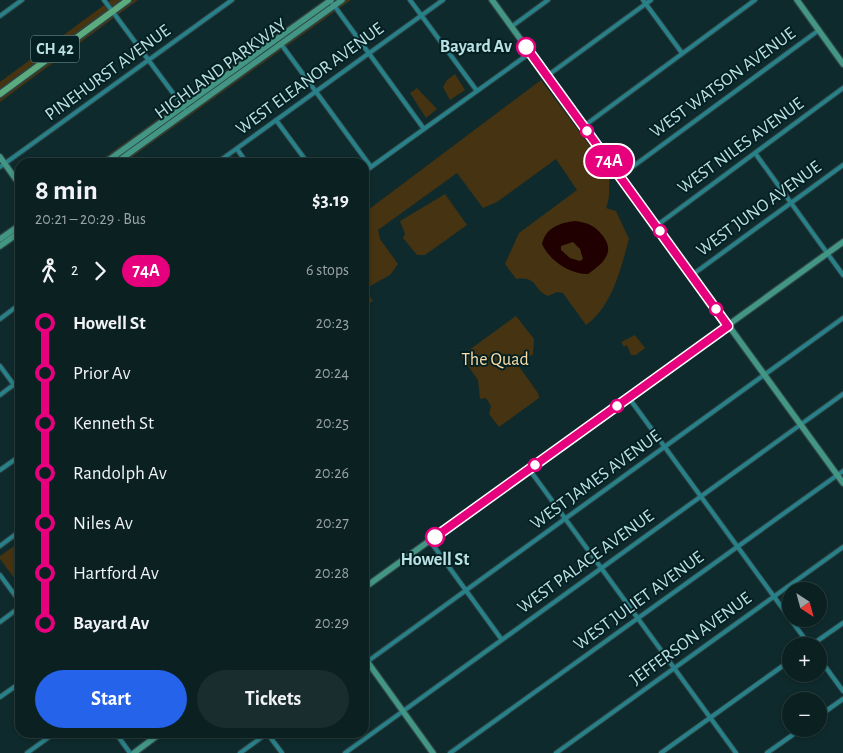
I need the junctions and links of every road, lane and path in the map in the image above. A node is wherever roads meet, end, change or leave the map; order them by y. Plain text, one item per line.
1 (22, 0) edge
2 (104, 0) edge
3 (121, 0) edge
4 (128, 0) edge
5 (232, 0) edge
6 (341, 0) edge
7 (410, 0) edge
8 (442, 0) edge
9 (492, 0) edge
10 (548, 0) edge
11 (651, 0) edge
12 (755, 0) edge
13 (797, 0) edge
14 (332, 2) edge
15 (644, 2) edge
16 (112, 10) junction
17 (422, 15) junction
18 (0, 16) edge
19 (511, 27) junction
20 (819, 30) junction
21 (280, 41) junction
22 (369, 53) junction
23 (530, 53) junction
24 (682, 54) junction
25 (148, 61) junction
26 (843, 64) edge
27 (547, 76) junction
28 (843, 88) edge
29 (0, 89) edge
30 (316, 91) junction
31 (477, 91) junction
32 (0, 94) edge
33 (185, 110) junction
34 (276, 120) junction
35 (584, 126) junction
36 (424, 129) junction
37 (237, 149) junction
38 (755, 153) junction
39 (0, 157) edge
40 (112, 158) edge
41 (122, 158) edge
42 (224, 158) edge
43 (243, 158) edge
44 (304, 158) edge
45 (364, 158) edge
46 (369, 164) edge
47 (843, 165) edge
48 (2, 166) edge
49 (371, 167) joint
50 (620, 176) junction
51 (15, 180) edge
52 (791, 203) junction
53 (656, 226) junction
54 (15, 228) edge
55 (15, 236) edge
56 (0, 239) edge
57 (843, 242) edge
58 (0, 246) edge
59 (827, 253) junction
60 (692, 275) junction
61 (843, 275) edge
62 (15, 308) edge
63 (843, 318) edge
64 (0, 319) edge
65 (728, 326) junction
66 (0, 366) edge
67 (764, 376) junction
68 (14, 385) joint
69 (843, 394) edge
70 (0, 395) edge
71 (629, 398) junction
72 (800, 425) junction
73 (665, 447) junction
74 (15, 460) edge
75 (529, 469) junction
76 (0, 470) edge
77 (840, 473) edge
78 (843, 483) edge
79 (701, 496) junction
80 (566, 519) junction
81 (15, 535) edge
82 (430, 540) junction
83 (0, 546) edge
84 (738, 547) junction
85 (843, 547) edge
86 (601, 568) junction
87 (0, 575) edge
88 (369, 584) edge
89 (466, 590) junction
90 (15, 595) edge
91 (774, 596) junction
92 (15, 611) edge
93 (638, 619) junction
94 (0, 622) edge
95 (843, 623) edge
96 (804, 637) edge
97 (823, 637) edge
98 (502, 640) junction
99 (369, 658) edge
100 (369, 666) edge
101 (782, 666) edge
102 (674, 668) junction
103 (827, 669) edge
104 (15, 686) edge
105 (843, 691) edge
106 (0, 697) edge
107 (843, 698) edge
108 (827, 710) edge
109 (403, 711) junction
110 (710, 718) junction
111 (369, 736) edge
112 (790, 737) edge
113 (48, 738) edge
114 (119, 738) edge
115 (154, 738) edge
116 (261, 738) edge
117 (272, 738) edge
118 (366, 738) edge
119 (28, 753) edge
120 (130, 753) edge
121 (134, 753) edge
122 (240, 753) edge
123 (282, 753) edge
124 (345, 753) edge
125 (433, 753) edge
126 (450, 753) edge
127 (556, 753) edge
128 (661, 753) edge
129 (736, 753) edge
130 (767, 753) edge

1 - 18 street
2 - 16 street
3 - 16 main road, CH 42
4 - 16 main road, CH 42
5 - 25 street, PINEHURST AVENUE
6 - 14 street, HIGHLAND PARKWAY
7 - 17 street
8 - 17 street, WEST ELEANOR AVENUE
9 - 19 street
10 - 19 street
11 - 15 street
12 - 24 street
13 - 20 street
14 - 21 street, HIGHLAND PARKWAY
14 - 22 street
15 - 24 street
15 - 27 street
16 - 25 street
16 - 29 main road, CH 42
16 - 32 main road, CH 42
17 - 22 street, WEST ELEANOR AVENUE
17 - 31 street
19 - 23 street
20 - 26 street
20 - 50 street, WEST WATSON AVENUE
21 - 30 street
21 - 33 street, HIGHLAND PARKWAY
22 - 30 street, WEST ELEANOR AVENUE
22 - 36 street
23 - 27 street
23 - 31 street
24 - 35 street
25 - 33 street
25 - 48 street, PINEHURST AVENUE
27 - 35 street
28 - 38 street, WEST NILES AVENUE
30 - 34 street, WEST ELEANOR AVENUE
30 - 45 street
31 - 36 street
33 - 40 street, HIGHLAND PARKWAY
33 - 41 street, HIGHLAND PARKWAY
34 - 37 street, WEST ELEANOR AVENUE
34 - 44 street
35 - 50 street
36 - 49 street
37 - 42 street, WEST ELEANOR AVENUE
37 - 43 street
38 - 52 street
38 - 53 street, WEST NILES AVENUE
39 - 48 street
46 - 49 street
47 - 52 street, WEST JUNO AVENUE
48 - 51 street
50 - 53 street
52 - 59 street
52 - 60 street, WEST JUNO AVENUE
53 - 60 street
54 - 56 street
55 - 58 street
57 - 59 street
59 - 61 street
59 - 65 street
60 - 65 street
62 - 64 street
63 - 67 street, WEST JAMES AVENUE
65 - 67 street
65 - 71 street
66 - 68 street
67 - 72 street
67 - 73 street, WEST JAMES AVENUE
68 - 70 street
69 - 72 street, WEST PALACE AVENUE
71 - 73 street
71 - 75 street
72 - 77 street
72 - 79 street, WEST PALACE AVENUE
73 - 79 street
73 - 80 street, WEST JAMES AVENUE
74 - 76 street
75 - 80 street
75 - 82 street
77 - 78 street
77 - 84 street, WEST JULIET AVENUE
79 - 84 street
79 - 86 street, WEST PALACE AVENUE
80 - 86 street
80 - 89 street, WEST JAMES AVENUE
81 - 83 street
82 - 88 street
82 - 89 street
84 - 91 street
84 - 93 street, WEST JULIET AVENUE
85 - 91 street, JEFFERSON AVENUE
86 - 93 street
86 - 98 street, WEST PALACE AVENUE
87 - 90 street
89 - 98 street
89 - 99 street, WEST JAMES AVENUE
91 - 96 street
91 - 102 street, JEFFERSON AVENUE
92 - 94 street
93 - 102 street
93 - 126 street, WEST JULIET AVENUE
95 - 97 street
98 - 109 street, WEST PALACE AVENUE
100 - 109 street
101 - 110 street
102 - 110 street
102 - 127 street, JEFFERSON AVENUE
103 - 105 street
104 - 106 street
107 - 108 street
109 - 111 street, WEST PALACE AVENUE
109 - 125 street
110 - 128 street
110 - 129 street
112 - 130 street
113 - 119 street
114 - 120 street
115 - 121 street
116 - 122 street
117 - 123 street
118 - 124 street, WEST PALACE AVENUE

